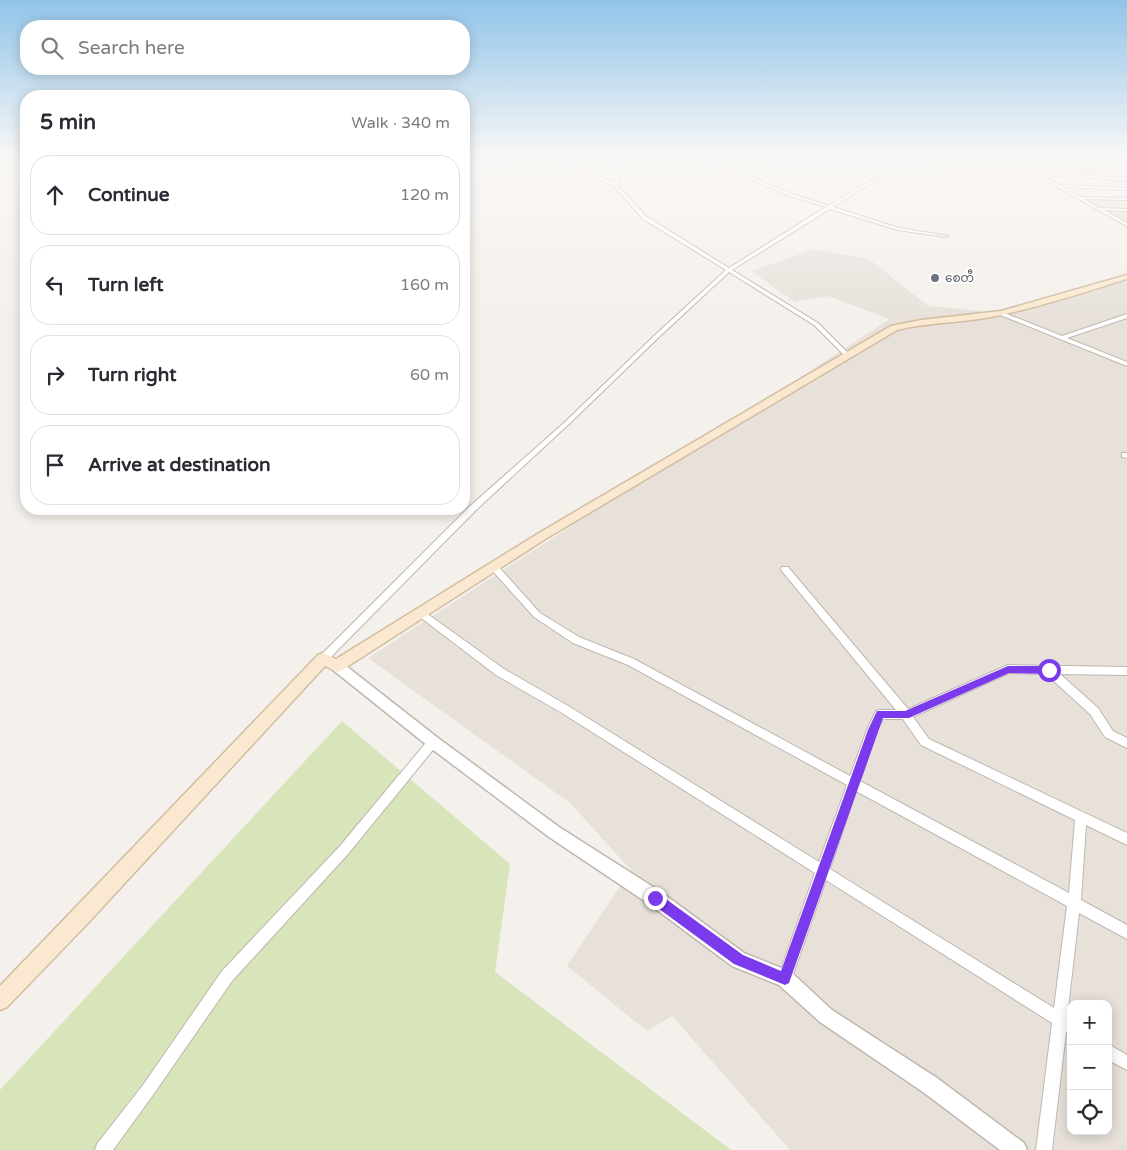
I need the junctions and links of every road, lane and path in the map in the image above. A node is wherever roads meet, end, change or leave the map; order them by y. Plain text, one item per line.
1 (639, 212) edge
2 (821, 212) edge
3 (848, 212) edge
4 (1103, 212) edge
5 (1125, 223) edge
6 (946, 236) dead end
7 (729, 270) junction
8 (1127, 277) edge
9 (1000, 314) junction
10 (1127, 316) edge
11 (1062, 338) junction
12 (1127, 354) edge
13 (848, 356) junction
14 (1115, 359) junction
15 (1127, 364) edge
16 (470, 511) edge
17 (466, 515) edge
18 (493, 566) junction
19 (785, 569) dead end
20 (419, 612) junction
21 (330, 663) junction
22 (1049, 670) junction
23 (1127, 671) edge
24 (906, 715) junction
25 (433, 742) junction
26 (1127, 743) edge
27 (854, 784) junction
28 (1081, 817) junction
29 (1127, 839) edge
30 (823, 871) junction
31 (1074, 904) junction
32 (1127, 932) edge
33 (785, 978) junction
34 (0, 1000) edge
35 (1065, 1024) edge
36 (1112, 1053) edge
37 (1127, 1062) edge
38 (103, 1150) edge
39 (1017, 1150) edge
40 (1044, 1150) edge

1 - 7 street
2 - 7 street
3 - 6 street
4 - 5 street
7 - 13 street
7 - 16 street
8 - 9 main road
9 - 11 street
9 - 13 main road
10 - 11 street
11 - 14 street
12 - 14 street
13 - 18 main road
14 - 15 street
17 - 21 street
18 - 20 main road
18 - 27 street
19 - 24 street
20 - 21 main road
20 - 30 street
21 - 25 street
21 - 34 main road
22 - 23 street
22 - 24 street
22 - 26 street
24 - 27 street
24 - 28 street
25 - 33 street
25 - 38 street
27 - 30 street
27 - 31 street
28 - 29 street
28 - 31 street
30 - 33 street
30 - 35 street
31 - 32 street
31 - 35 street
33 - 39 street
35 - 40 street
36 - 37 street

